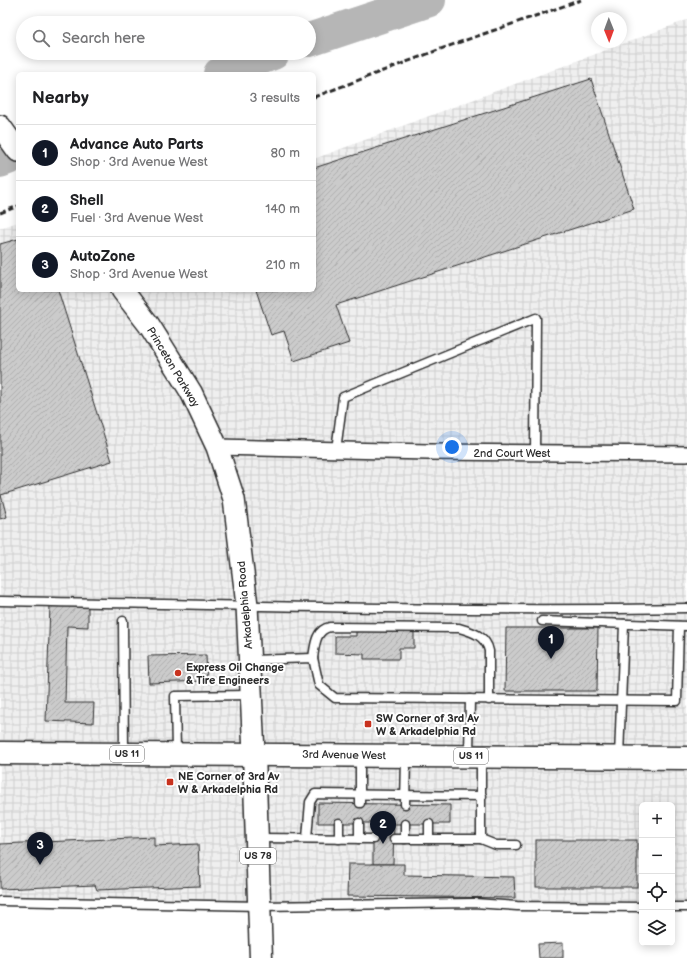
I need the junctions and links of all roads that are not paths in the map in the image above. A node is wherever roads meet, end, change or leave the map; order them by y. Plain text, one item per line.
1 (0, 126) edge
2 (16, 148) edge
3 (123, 292) edge
4 (217, 448) junction
5 (336, 450) junction
6 (535, 453) junction
7 (687, 454) edge
8 (0, 601) edge
9 (246, 605) junction
10 (687, 608) edge
11 (542, 620) dead end
12 (123, 621) dead end
13 (624, 624) junction
14 (683, 626) edge
15 (314, 658) junction
16 (249, 660) junction
17 (251, 695) junction
18 (470, 699) junction
19 (489, 700) junction
20 (622, 701) junction
21 (0, 754) edge
22 (124, 754) junction
23 (176, 754) junction
24 (254, 754) junction
25 (360, 755) junction
26 (406, 756) junction
27 (475, 756) junction
28 (619, 758) junction
29 (687, 758) edge
30 (339, 794) junction
31 (360, 795) junction
32 (383, 795) junction
33 (405, 795) junction
34 (429, 795) junction
35 (482, 796) junction
36 (339, 803) dead end
37 (360, 803) dead end
38 (383, 804) dead end
39 (405, 804) dead end
40 (429, 804) dead end
41 (338, 823) dead end
42 (359, 823) dead end
43 (405, 824) dead end
44 (429, 824) dead end
45 (257, 838) junction
46 (307, 838) junction
47 (359, 838) junction
48 (338, 839) junction
49 (373, 839) dead end
50 (394, 839) dead end
51 (405, 839) junction
52 (428, 839) junction
53 (482, 839) junction
54 (516, 845) dead end
55 (0, 902) edge
56 (260, 906) junction
57 (639, 907) edge
58 (675, 907) edge
59 (687, 907) edge
60 (261, 958) edge

1 - 2 main road
3 - 4 main road, Princeton Parkway
4 - 5 street, 2nd Court West
4 - 9 main road, Arkadelphia Road
5 - 6 street, 2nd Court West
5 - 6 lane
6 - 7 street, 2nd Court West
8 - 9 lane
9 - 10 lane
9 - 16 main road, Arkadelphia Road
11 - 13 lane
12 - 22 lane
13 - 14 lane
13 - 20 lane
14 - 20 lane
15 - 16 lane
15 - 18 lane
15 - 19 lane
16 - 17 main road, Arkadelphia Road
17 - 23 lane
17 - 24 main road, Arkadelphia Road
18 - 19 lane
18 - 27 lane
19 - 20 lane
20 - 28 lane
21 - 22 main road, 3rd Avenue West / US 11
22 - 23 main road, 3rd Avenue West / US 11
23 - 24 main road, 3rd Avenue West / US 11
24 - 25 main road, 3rd Avenue West / US 11
24 - 45 main road, Arkadelphia Road / US 78
25 - 26 main road, 3rd Avenue West / US 11
25 - 31 lane
26 - 27 main road, 3rd Avenue West / US 11
26 - 33 lane
27 - 28 main road, 3rd Avenue West / US 11
27 - 35 lane
28 - 29 main road, 3rd Avenue West / US 11
30 - 31 lane
30 - 36 lane
30 - 46 lane
31 - 32 lane
31 - 37 lane
32 - 33 lane
32 - 38 lane
33 - 34 lane
33 - 39 lane
34 - 35 lane
34 - 40 lane
35 - 53 lane
41 - 48 lane
42 - 47 lane
43 - 51 lane
44 - 52 lane
45 - 46 lane
45 - 56 main road, Arkadelphia Road / US 78
46 - 48 lane
47 - 48 lane
47 - 49 lane
50 - 51 lane
51 - 52 lane
52 - 53 lane
53 - 54 lane
55 - 56 lane
56 - 57 lane
56 - 60 main road, Arkadelphia Road / US 78
58 - 59 lane

